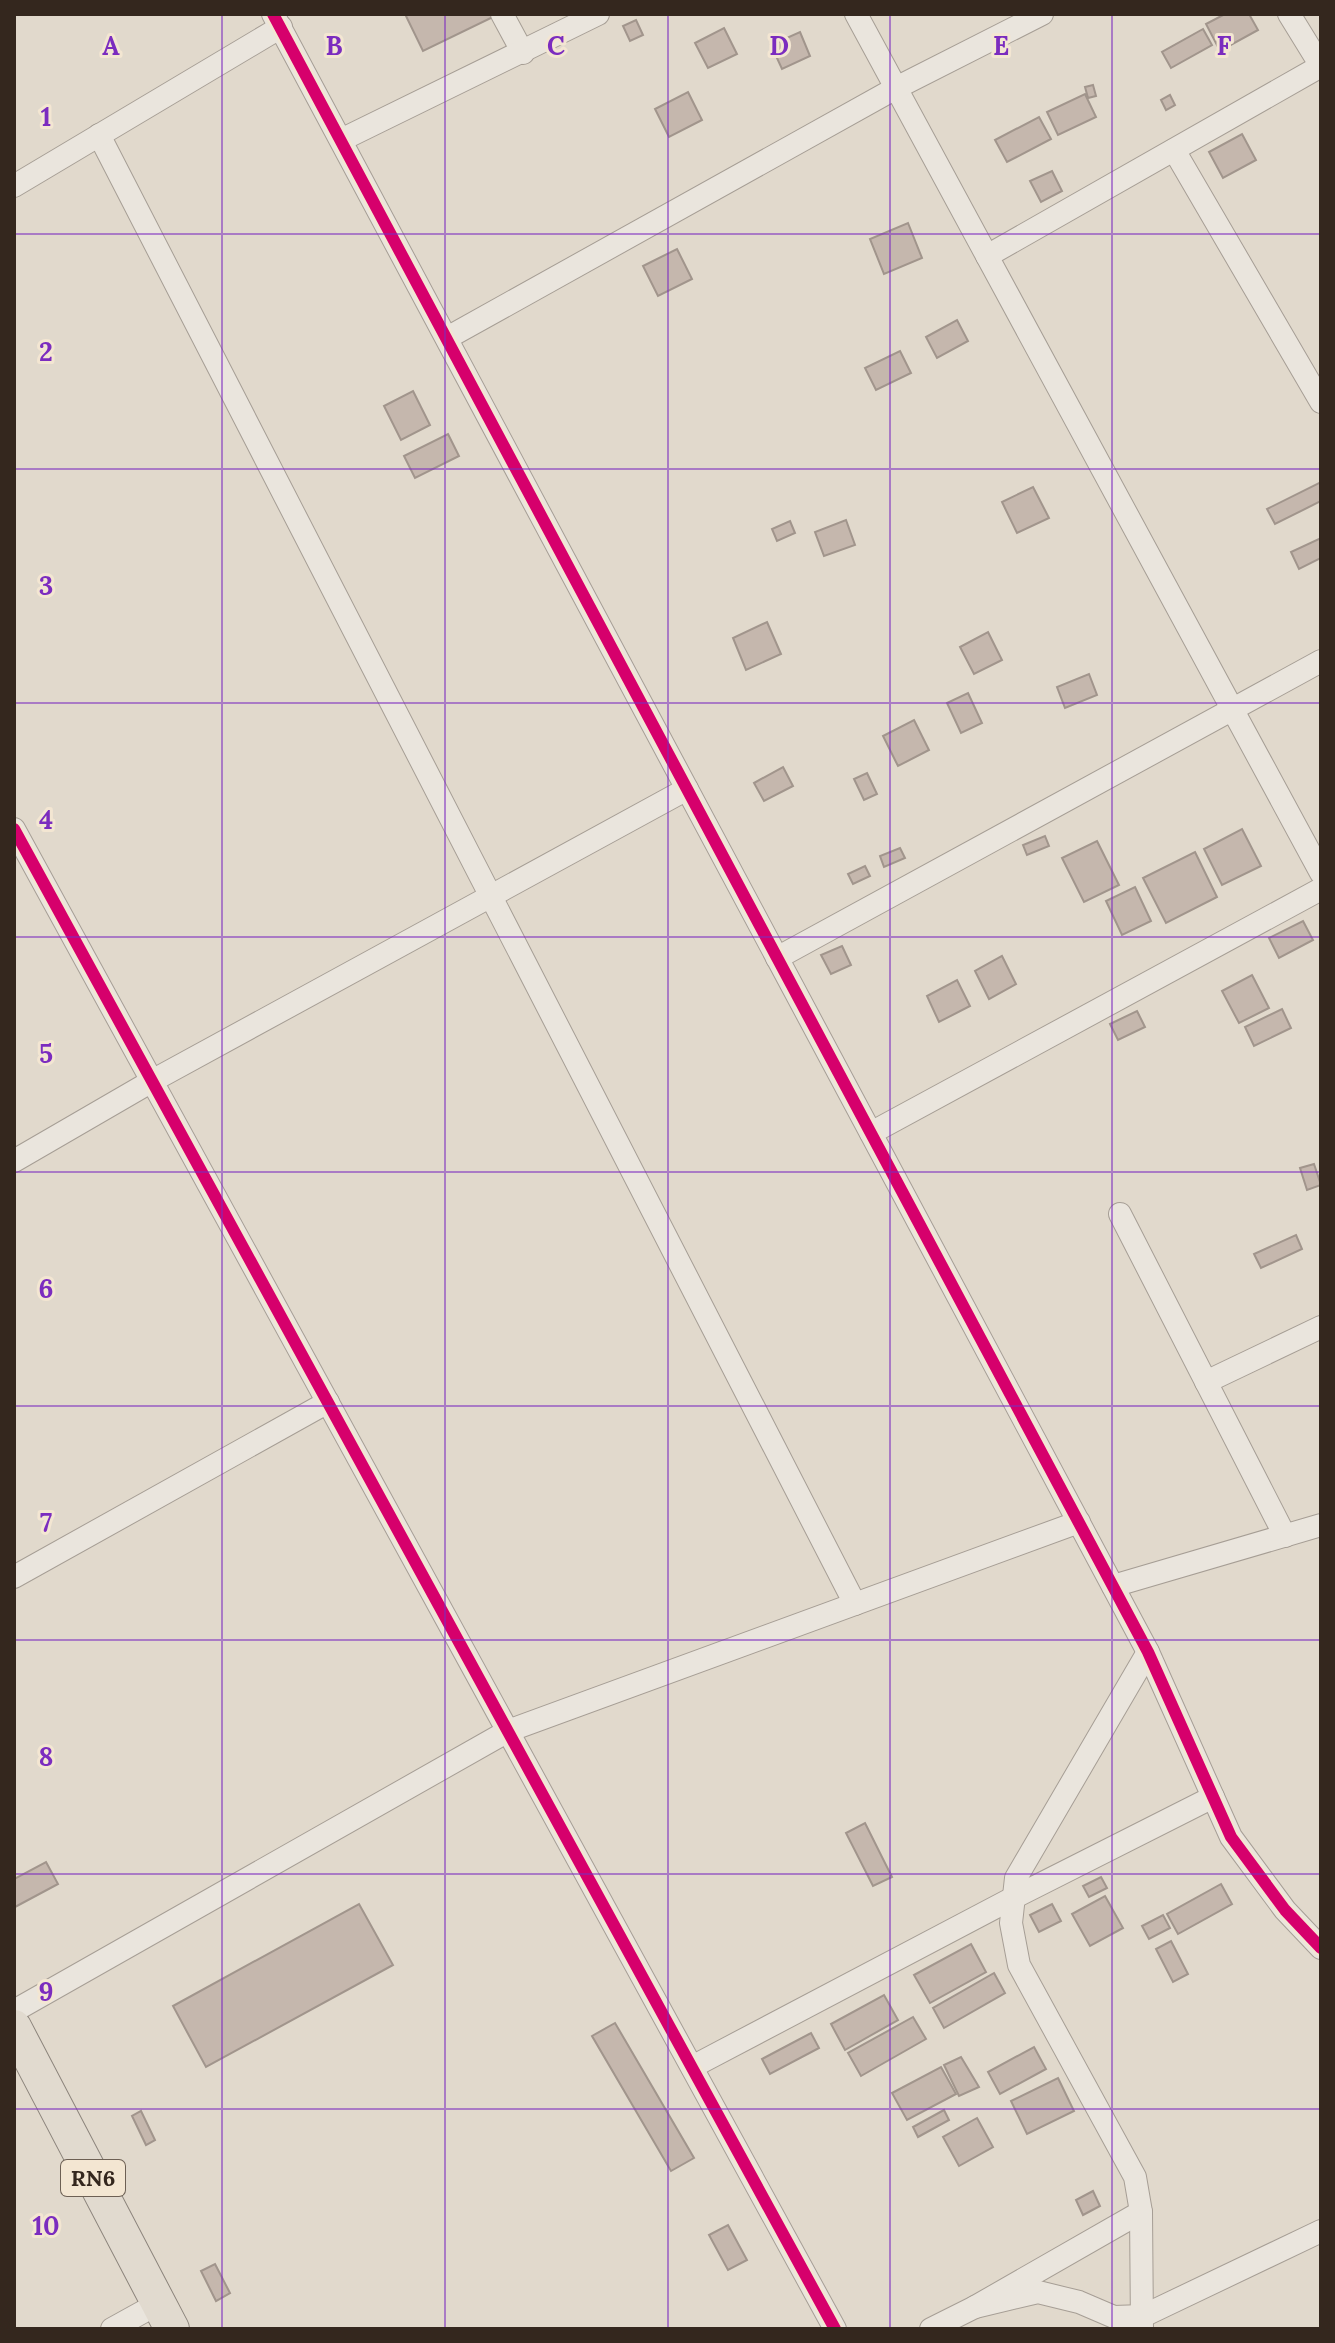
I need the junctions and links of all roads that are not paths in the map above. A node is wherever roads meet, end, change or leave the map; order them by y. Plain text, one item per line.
1 (502, 14) edge
2 (598, 14) edge
3 (856, 14) edge
4 (1042, 14) edge
5 (1289, 14) edge
6 (277, 21) edge
7 (523, 53) junction
8 (1321, 66) edge
9 (896, 88) junction
10 (99, 135) junction
11 (341, 140) junction
12 (1174, 150) junction
13 (14, 186) edge
14 (987, 256) junction
15 (447, 338) junction
16 (1321, 402) edge
17 (1321, 661) edge
18 (1232, 709) junction
19 (687, 789) junction
20 (14, 829) edge
21 (1321, 873) edge
22 (1321, 889) edge
23 (491, 896) junction
24 (777, 958) junction
25 (152, 1081) junction
26 (871, 1133) junction
27 (14, 1161) edge
28 (1120, 1214) dead end
29 (1321, 1327) edge
30 (1206, 1382) junction
31 (328, 1402) junction
32 (1079, 1522) junction
33 (1321, 1525) edge
34 (1285, 1536) junction
35 (14, 1577) edge
36 (1113, 1586) junction
37 (855, 1604) junction
38 (1148, 1652) junction
39 (508, 1731) junction
40 (1213, 1797) junction
41 (1013, 1898) junction
42 (1321, 1948) edge
43 (14, 2011) edge
44 (14, 2027) edge
45 (692, 2067) junction
46 (1141, 2212) junction
47 (1321, 2231) edge
48 (975, 2307) junction
49 (165, 2316) edge
50 (1142, 2322) edge
51 (112, 2329) edge
52 (835, 2329) edge
53 (931, 2329) edge

1 - 7 street
2 - 7 street
3 - 9 street
4 - 9 street
5 - 8 street
6 - 10 street
6 - 11 street
7 - 11 street
8 - 12 street
9 - 14 street
9 - 15 street
10 - 13 street
10 - 23 street
11 - 15 street
12 - 14 street
12 - 16 street
14 - 18 street
15 - 19 street
17 - 18 street
18 - 21 street
18 - 24 street
19 - 23 street
19 - 24 street
20 - 25 street
22 - 26 street
23 - 25 street
23 - 37 street
24 - 26 street
25 - 27 street
25 - 31 street
26 - 32 street
28 - 30 street
29 - 30 street
30 - 34 street
31 - 35 street
31 - 39 street
32 - 36 street
32 - 37 street
33 - 34 street
34 - 36 street
36 - 38 street
37 - 39 street
38 - 40 street
38 - 41 street
39 - 43 street
39 - 45 street
40 - 41 street
40 - 42 street
41 - 45 street
41 - 46 street
44 - 49 main road, RN6
45 - 52 street
46 - 48 street
46 - 50 street
47 - 50 street
48 - 50 street
48 - 53 street
49 - 51 street

